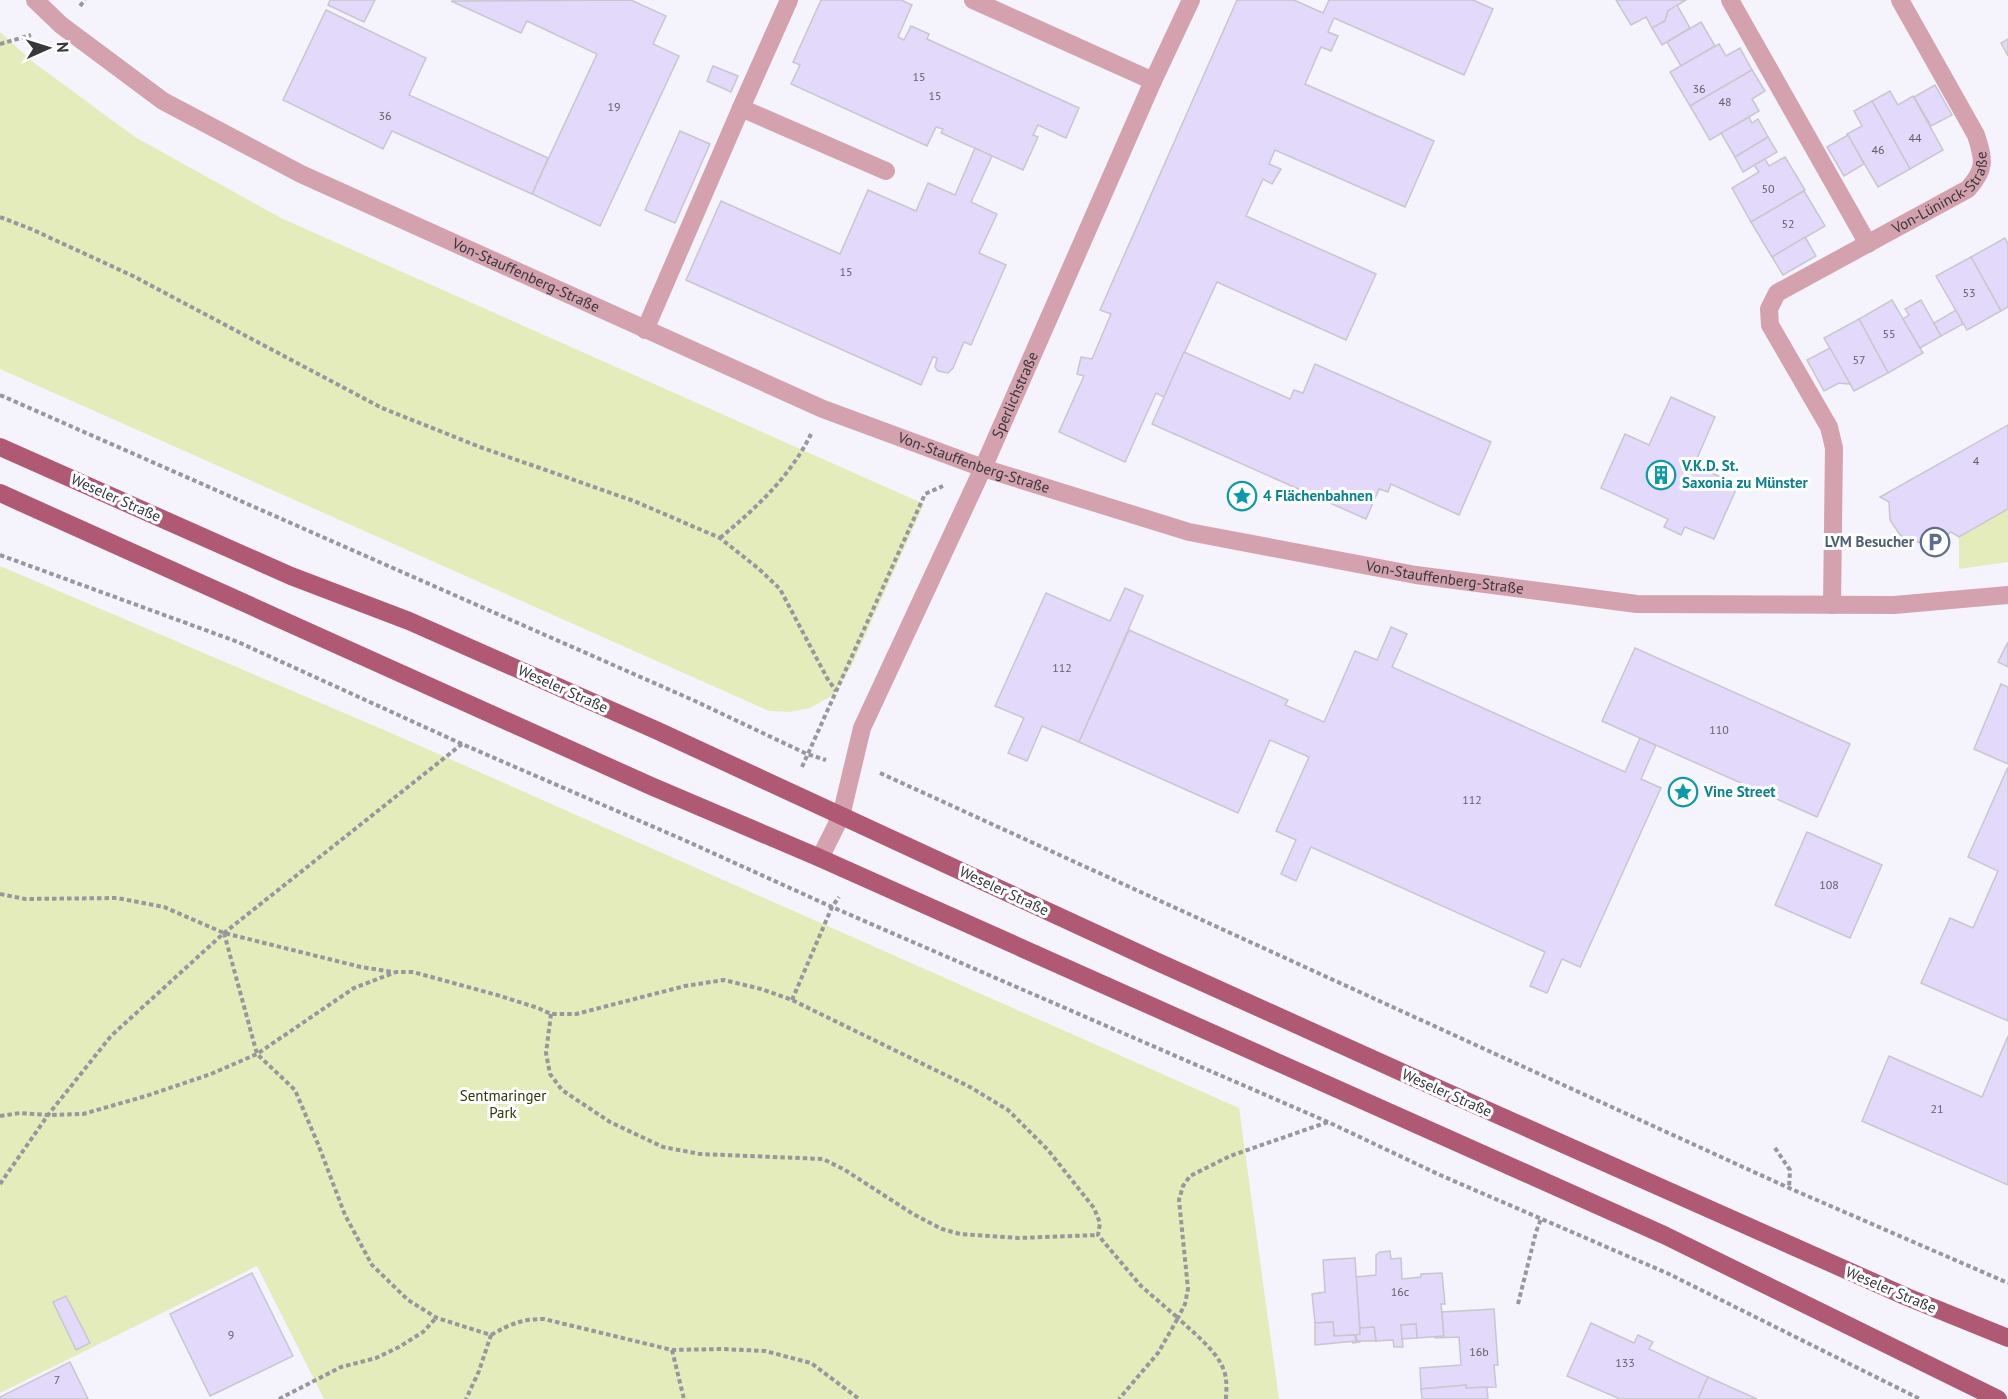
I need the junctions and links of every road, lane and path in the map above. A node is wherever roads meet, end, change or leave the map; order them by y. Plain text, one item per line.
1 (35, 0) edge
2 (789, 0) edge
3 (973, 0) edge
4 (1191, 0) edge
5 (1730, 0) edge
6 (1900, 0) edge
7 (1153, 81) junction
8 (741, 108) junction
9 (886, 171) dead end
10 (0, 217) edge
11 (1868, 244) junction
12 (645, 330) junction
13 (0, 395) edge
14 (823, 409) junction
15 (0, 447) edge
16 (983, 468) junction
17 (0, 493) edge
18 (720, 538) junction
19 (0, 555) edge
20 (2008, 595) edge
21 (1832, 605) junction
22 (836, 691) junction
23 (462, 744) junction
24 (807, 754) junction
25 (852, 767) junction
26 (842, 816) junction
27 (820, 858) junction
28 (0, 894) edge
29 (832, 907) junction
30 (224, 933) junction
31 (396, 972) junction
32 (792, 1000) junction
33 (551, 1014) junction
34 (257, 1054) junction
35 (48, 1115) junction
36 (0, 1116) edge
37 (1328, 1122) junction
38 (1775, 1148) dead end
39 (0, 1184) edge
40 (1789, 1188) junction
41 (1541, 1219) junction
42 (1098, 1234) junction
43 (2008, 1283) edge
44 (1518, 1304) dead end
45 (437, 1318) junction
46 (1178, 1318) junction
47 (491, 1335) junction
48 (2008, 1338) edge
49 (672, 1350) junction
50 (279, 1399) edge
51 (466, 1399) edge
52 (684, 1399) edge
53 (859, 1399) edge
54 (1119, 1399) edge
55 (1226, 1399) edge
56 (1920, 1399) edge
57 (1998, 1399) edge

1 - 12 street, Von-Stauffenberg-Straße
2 - 8 street
3 - 7 street
4 - 7 street, Sperlichstraße
5 - 11 street, Von-Lüninck-Straße
6 - 11 street, Von-Lüninck-Straße
7 - 16 street, Sperlichstraße
8 - 9 street
8 - 12 street
10 - 18 path
11 - 21 street, Von-Lüninck-Straße
12 - 14 street, Von-Stauffenberg-Straße
13 - 24 path
14 - 16 street, Von-Stauffenberg-Straße
14 - 18 path
15 - 26 main road, Weseler Straße
16 - 21 street, Von-Stauffenberg-Straße
16 - 22 path
16 - 25 street, Sperlichstraße
17 - 27 main road
18 - 22 path
19 - 23 path
20 - 21 street, Von-Stauffenberg-Straße
22 - 24 path
23 - 29 path
23 - 30 path
24 - 25 path
25 - 26 street, Sperlichstraße
25 - 40 path
26 - 27 street, Sperlichstraße
26 - 48 main road, Weseler Straße
27 - 57 main road
28 - 30 path
29 - 32 path
29 - 37 path
30 - 31 path
30 - 34 path
30 - 35 path
31 - 33 path
31 - 34 path
32 - 33 path
32 - 42 path
33 - 42 path
34 - 35 path
34 - 45 path
35 - 36 path
35 - 39 path
37 - 41 path
37 - 46 path
38 - 40 path
40 - 43 path
41 - 44 path
41 - 56 path
42 - 46 path
45 - 47 path
45 - 50 path
46 - 54 path
46 - 55 path
47 - 49 path
47 - 51 path
49 - 52 path
49 - 53 path

